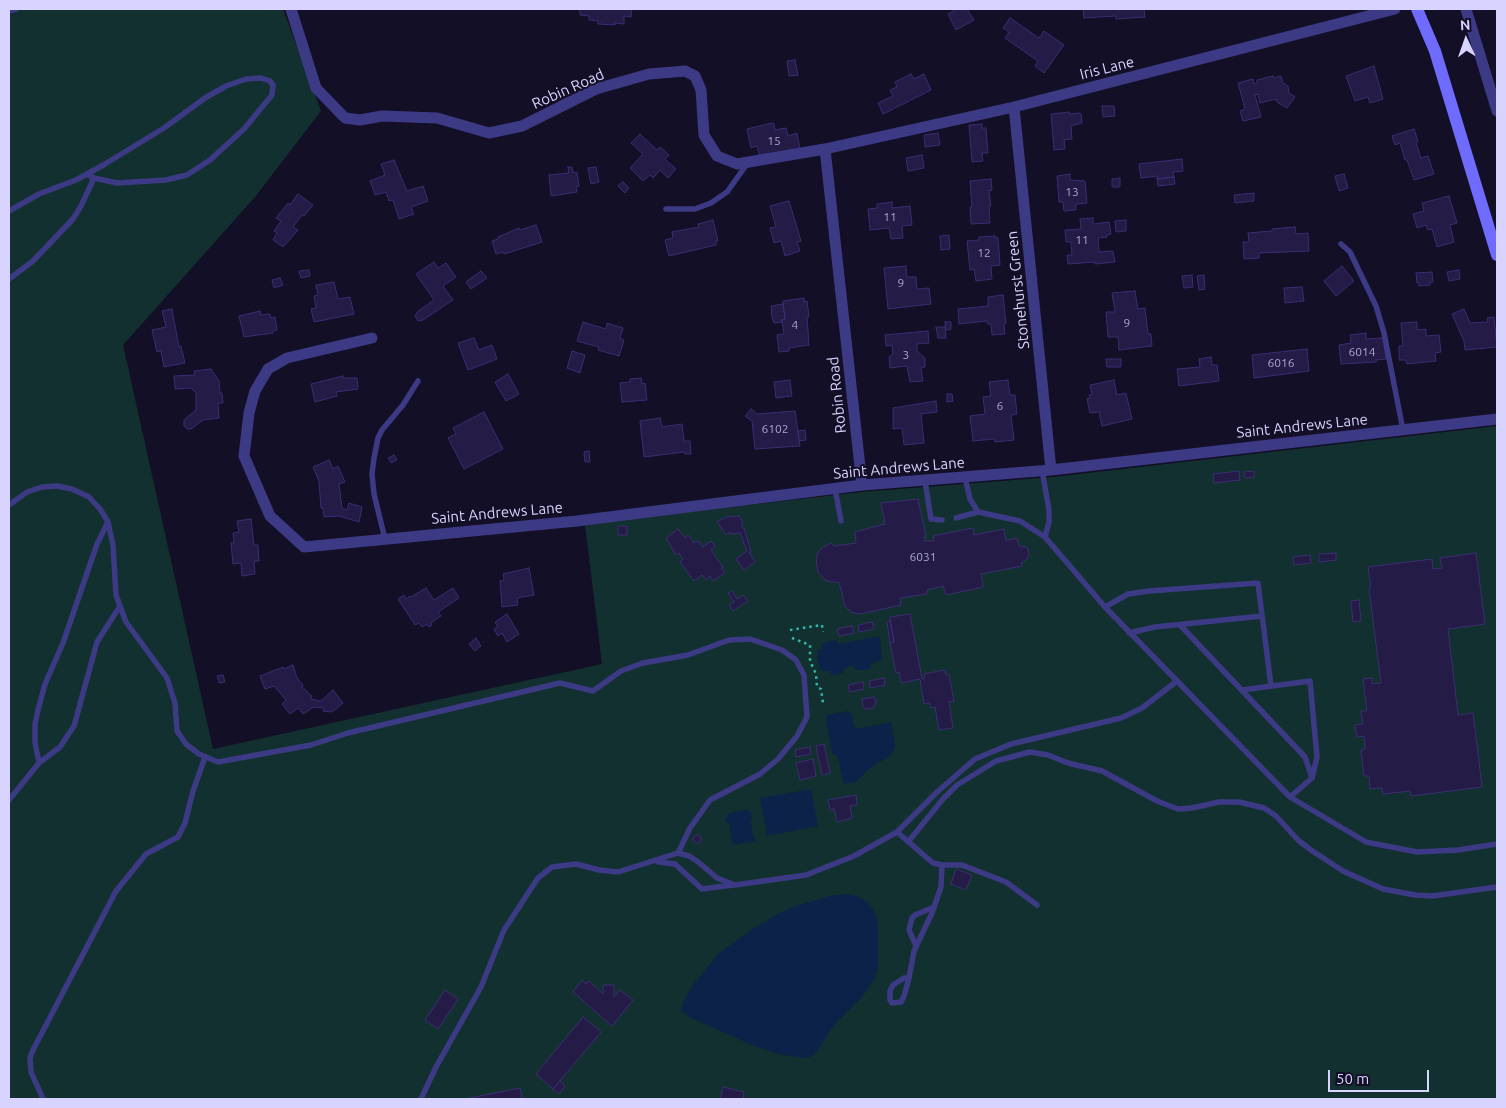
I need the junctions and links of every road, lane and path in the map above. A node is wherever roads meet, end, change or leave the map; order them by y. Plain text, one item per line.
1 (16, 9) edge
2 (291, 9) edge
3 (1395, 9) edge
4 (1417, 9) edge
5 (1466, 9) edge
6 (9, 11) edge
7 (1014, 107) junction
8 (1497, 111) edge
9 (825, 149) junction
10 (749, 162) junction
11 (87, 174) junction
12 (94, 178) junction
13 (666, 209) dead end
14 (9, 211) edge
15 (1341, 244) dead end
16 (1497, 255) edge
17 (9, 279) edge
18 (372, 338) dead end
19 (418, 381) dead end
20 (1497, 419) edge
21 (1404, 430) junction
22 (1047, 470) junction
23 (965, 477) junction
24 (925, 481) junction
25 (862, 485) junction
26 (835, 489) junction
27 (9, 505) edge
28 (978, 512) junction
29 (956, 518) dead end
30 (942, 520) dead end
31 (841, 521) dead end
32 (108, 522) junction
33 (1045, 537) junction
34 (386, 539) junction
35 (120, 606) junction
36 (1105, 607) junction
37 (1262, 616) junction
38 (1180, 625) junction
39 (790, 630) dead end
40 (823, 632) dead end
41 (1129, 633) junction
42 (792, 638) dead end
43 (1178, 682) junction
44 (1271, 686) junction
45 (1242, 690) junction
46 (823, 703) dead end
47 (205, 757) junction
48 (39, 763) junction
49 (1312, 778) junction
50 (1290, 797) junction
51 (9, 800) edge
52 (897, 832) junction
53 (908, 842) junction
54 (1497, 844) edge
55 (678, 853) junction
56 (649, 862) junction
57 (942, 865) junction
58 (735, 885) junction
59 (1497, 887) edge
60 (1037, 905) dead end
61 (934, 907) junction
62 (916, 946) junction
63 (909, 978) junction
64 (43, 1099) edge
65 (421, 1099) edge

1 - 6 lane
2 - 10 street, Robin Road
3 - 7 street, Iris Lane
4 - 16 main road
5 - 8 street
7 - 9 street, Iris Lane
7 - 22 street, Stonehurst Green
9 - 10 street, Robin Road
9 - 25 street, Robin Road
10 - 13 lane
11 - 12 lane
11 - 12 lane
11 - 14 lane
12 - 17 lane
15 - 21 lane
18 - 34 street, Saint Andrews Lane
19 - 34 lane
20 - 21 street, Saint Andrews Lane
21 - 22 street, Saint Andrews Lane
22 - 23 street, Saint Andrews Lane
22 - 33 lane
23 - 24 street, Saint Andrews Lane
23 - 28 lane
24 - 25 street, Saint Andrews Lane
24 - 30 lane
25 - 26 street, Saint Andrews Lane
26 - 31 lane
26 - 34 street, Saint Andrews Lane
27 - 32 lane
28 - 29 lane
28 - 33 lane
32 - 35 lane
32 - 48 lane
33 - 36 lane
35 - 47 lane
35 - 48 lane
36 - 37 lane
36 - 41 lane
37 - 38 lane
37 - 44 lane
38 - 41 lane
38 - 45 lane
39 - 40 path
41 - 43 lane
42 - 46 path
43 - 50 lane
43 - 52 lane
44 - 45 lane
44 - 49 lane
45 - 49 lane
47 - 55 lane
47 - 64 lane
48 - 51 lane
49 - 50 lane
50 - 54 lane
52 - 53 lane
52 - 58 lane
53 - 57 lane
53 - 59 lane
55 - 56 lane
55 - 58 lane
56 - 58 lane
56 - 65 lane
57 - 60 lane
57 - 61 lane
61 - 62 lane
61 - 62 lane
62 - 63 lane
63 - 63 lane

